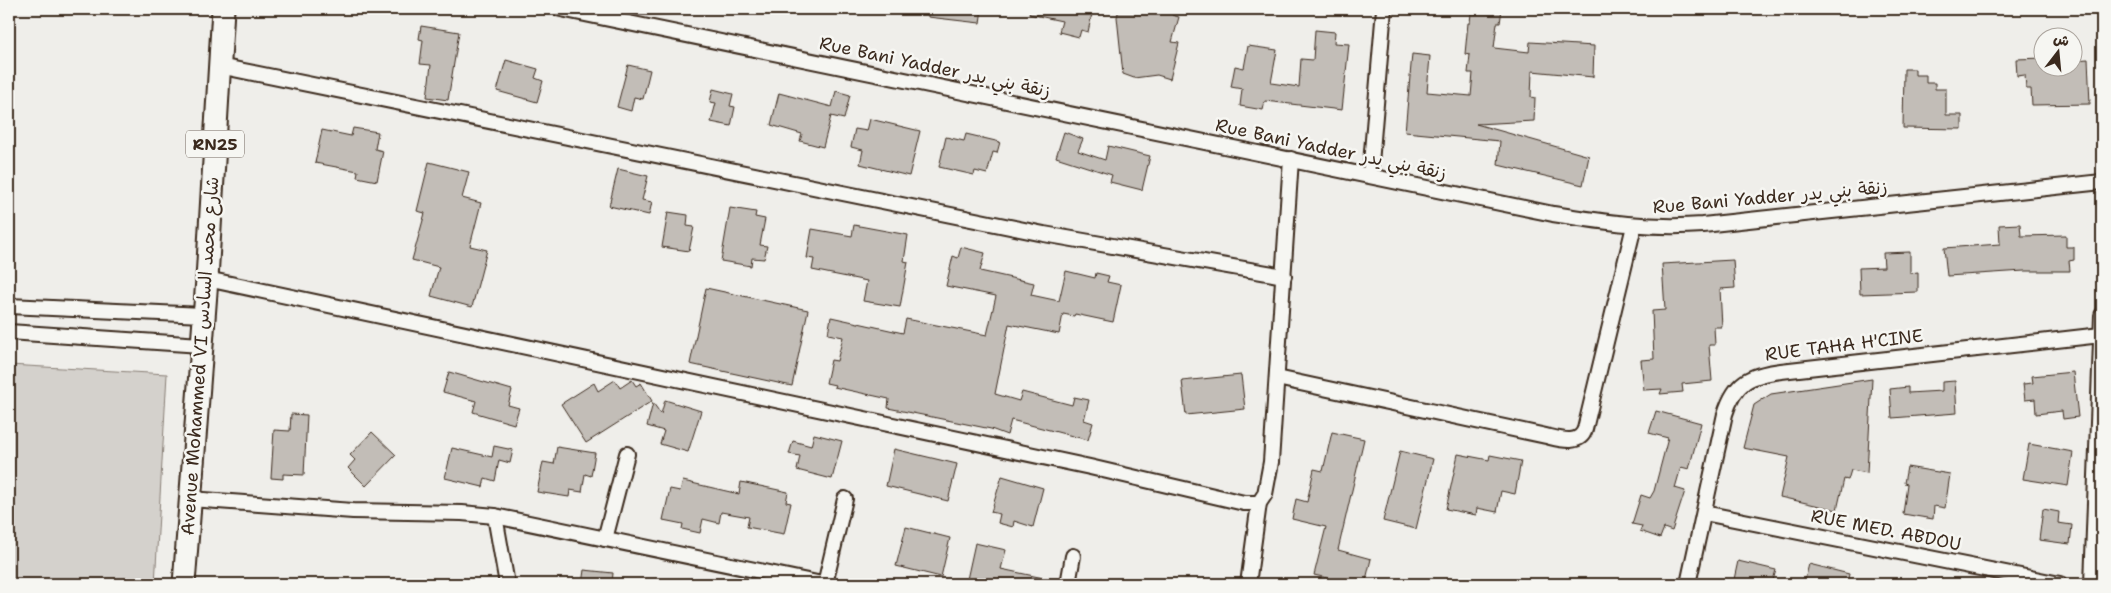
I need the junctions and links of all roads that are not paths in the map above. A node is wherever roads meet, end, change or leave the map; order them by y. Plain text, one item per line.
1 (223, 9) edge
2 (561, 9) edge
3 (1384, 9) edge
4 (596, 12) edge
5 (220, 66) junction
6 (1291, 159) junction
7 (1370, 175) junction
8 (2102, 182) edge
9 (1634, 226) junction
10 (1284, 276) junction
11 (207, 279) junction
12 (9, 306) edge
13 (203, 315) junction
14 (2102, 315) edge
15 (9, 332) edge
16 (2101, 335) junction
17 (201, 345) junction
18 (1277, 378) junction
19 (2100, 444) edge
20 (627, 454) dead end
21 (190, 499) junction
22 (845, 499) dead end
23 (1259, 503) junction
24 (1704, 513) junction
25 (495, 516) junction
26 (605, 539) junction
27 (1073, 556) dead end
28 (184, 584) edge
29 (507, 584) edge
30 (824, 584) edge
31 (1068, 584) edge
32 (1248, 584) edge
33 (1688, 584) edge
34 (2060, 584) edge
35 (2092, 584) edge

1 - 5 main road, Avenue Mohammed VI شارع محمد السادس / RN25
2 - 4 street, Rue Bani Yadder زنقة بني يدر
3 - 7 street
4 - 6 street, Rue Bani Yadder زنقة بني يدر
5 - 10 street
5 - 11 main road, Avenue Mohammed VI شارع محمد السادس / RN25
6 - 7 street, Rue Bani Yadder زنقة بني يدر
6 - 10 street
7 - 9 street, Rue Bani Yadder زنقة بني يدر
8 - 9 street, Rue Bani Yadder زنقة بني يدر
9 - 18 street
10 - 18 street
11 - 13 main road, Avenue Mohammed VI شارع محمد السادس / RN25
11 - 23 street
12 - 13 street
13 - 17 main road, Avenue Mohammed VI شارع محمد السادس / RN25
14 - 16 street
15 - 17 street
16 - 19 street
16 - 24 street, RUE TAHA H'CINE
17 - 21 main road, Avenue Mohammed VI شارع محمد السادس / RN25
18 - 23 street
19 - 35 street
20 - 26 street
21 - 25 street
21 - 28 main road, Avenue Mohammed VI شارع محمد السادس / RN25
22 - 30 street
23 - 32 street
24 - 33 street, RUE TAHA H'CINE
24 - 34 street, RUE MED. ABDOU
25 - 26 street
25 - 29 street
26 - 30 street
27 - 31 street

